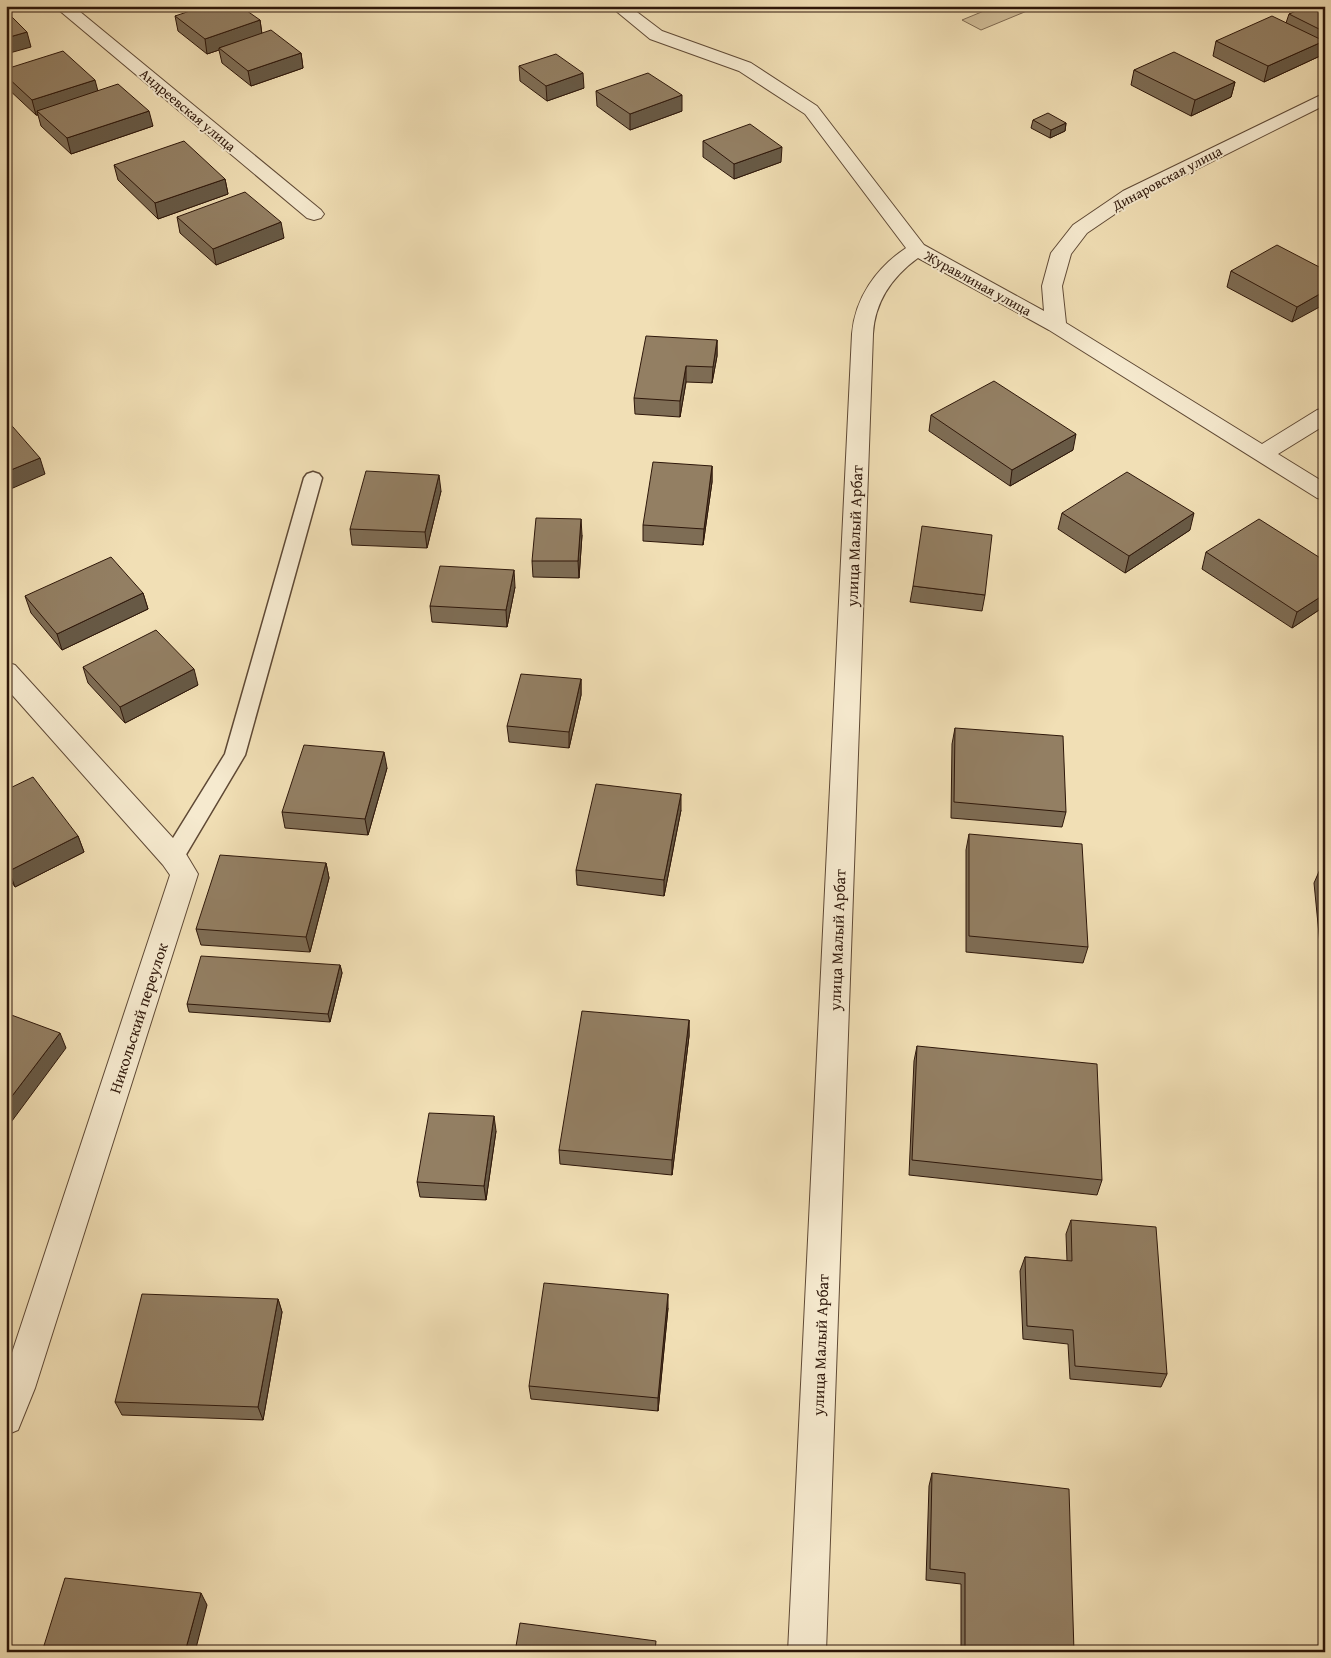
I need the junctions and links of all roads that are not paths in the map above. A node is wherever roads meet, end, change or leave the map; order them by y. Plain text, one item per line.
1 (62, 6) edge
2 (618, 6) edge
3 (1325, 98) edge
4 (314, 214) dead end
5 (917, 249) junction
6 (1056, 326) junction
7 (1325, 415) edge
8 (1261, 454) junction
9 (313, 478) dead end
10 (1325, 493) edge
11 (6, 671) edge
12 (174, 857) junction
13 (6, 1418) edge
14 (807, 1652) edge

1 - 4 street, Андреевская улица
2 - 5 street, Журавлиная улица
3 - 6 street, Динаровская улица
5 - 6 street, Журавлиная улица
5 - 14 street, улица Малый Арбат
6 - 8 street, Журавлиная улица
7 - 8 street
8 - 10 street, Журавлиная улица
9 - 12 lane
11 - 12 street, Никольский переулок
12 - 13 street, Никольский переулок

